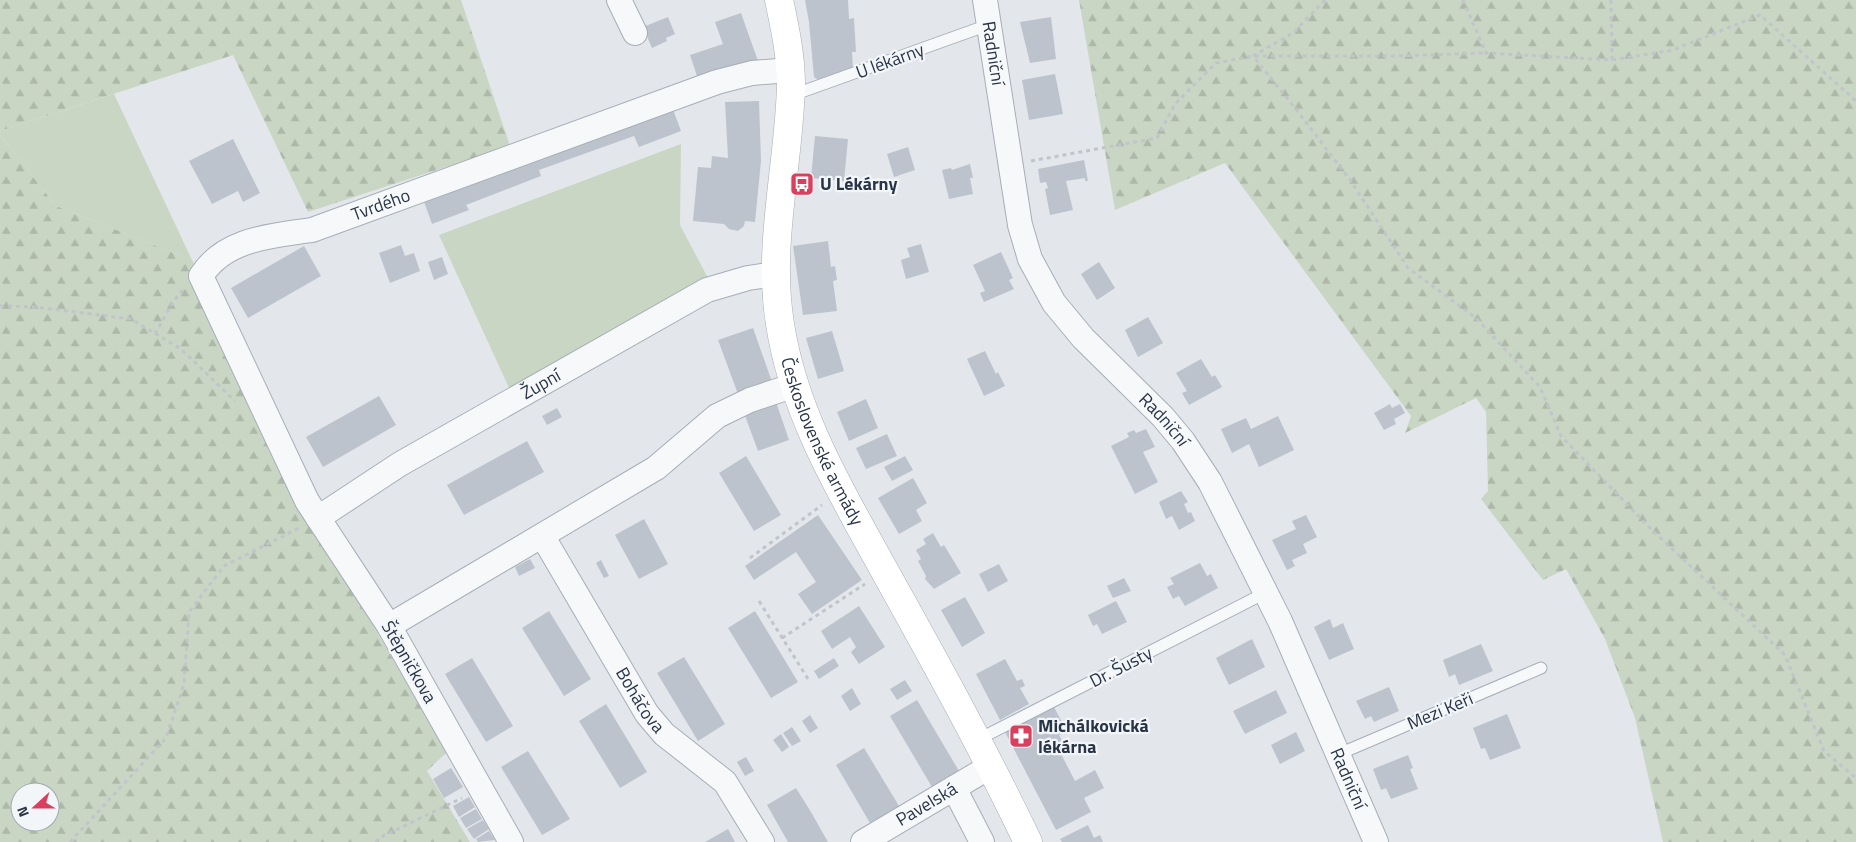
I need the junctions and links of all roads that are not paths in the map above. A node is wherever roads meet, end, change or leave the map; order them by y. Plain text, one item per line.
1 (620, 0) edge
2 (778, 0) edge
3 (985, 0) edge
4 (988, 25) junction
5 (635, 33) dead end
6 (790, 83) junction
7 (775, 274) junction
8 (795, 385) junction
9 (300, 487) joint
10 (318, 518) junction
11 (543, 537) junction
12 (1266, 593) junction
13 (389, 626) junction
14 (1541, 668) dead end
15 (977, 740) junction
16 (1339, 754) junction
17 (991, 766) junction
18 (954, 788) junction
19 (511, 842) edge
20 (762, 842) edge
21 (863, 842) edge
22 (982, 842) edge
23 (1028, 842) edge
24 (1376, 842) edge

1 - 5 street
2 - 6 street, Československé armády
3 - 4 street, Radniční
4 - 6 lane, U lékárny
4 - 12 street, Radniční
6 - 7 street, Československé armády
6 - 9 street, Tvrdého
7 - 8 street, Československé armády
7 - 10 street, Župní
8 - 11 street
8 - 15 street, Československé armády
9 - 10 street, Štěpničkova
10 - 13 street, Štěpničkova
11 - 13 street
11 - 20 street, Boháčova
12 - 15 lane, Dr. Šusty
12 - 16 street, Radniční
13 - 19 street, Štěpničkova
14 - 16 lane, Mezi Keři
15 - 17 street, Československé armády
16 - 24 street, Radniční
17 - 18 street, Pavelská
17 - 23 street, Československé armády
18 - 21 street, Pavelská
18 - 22 street

